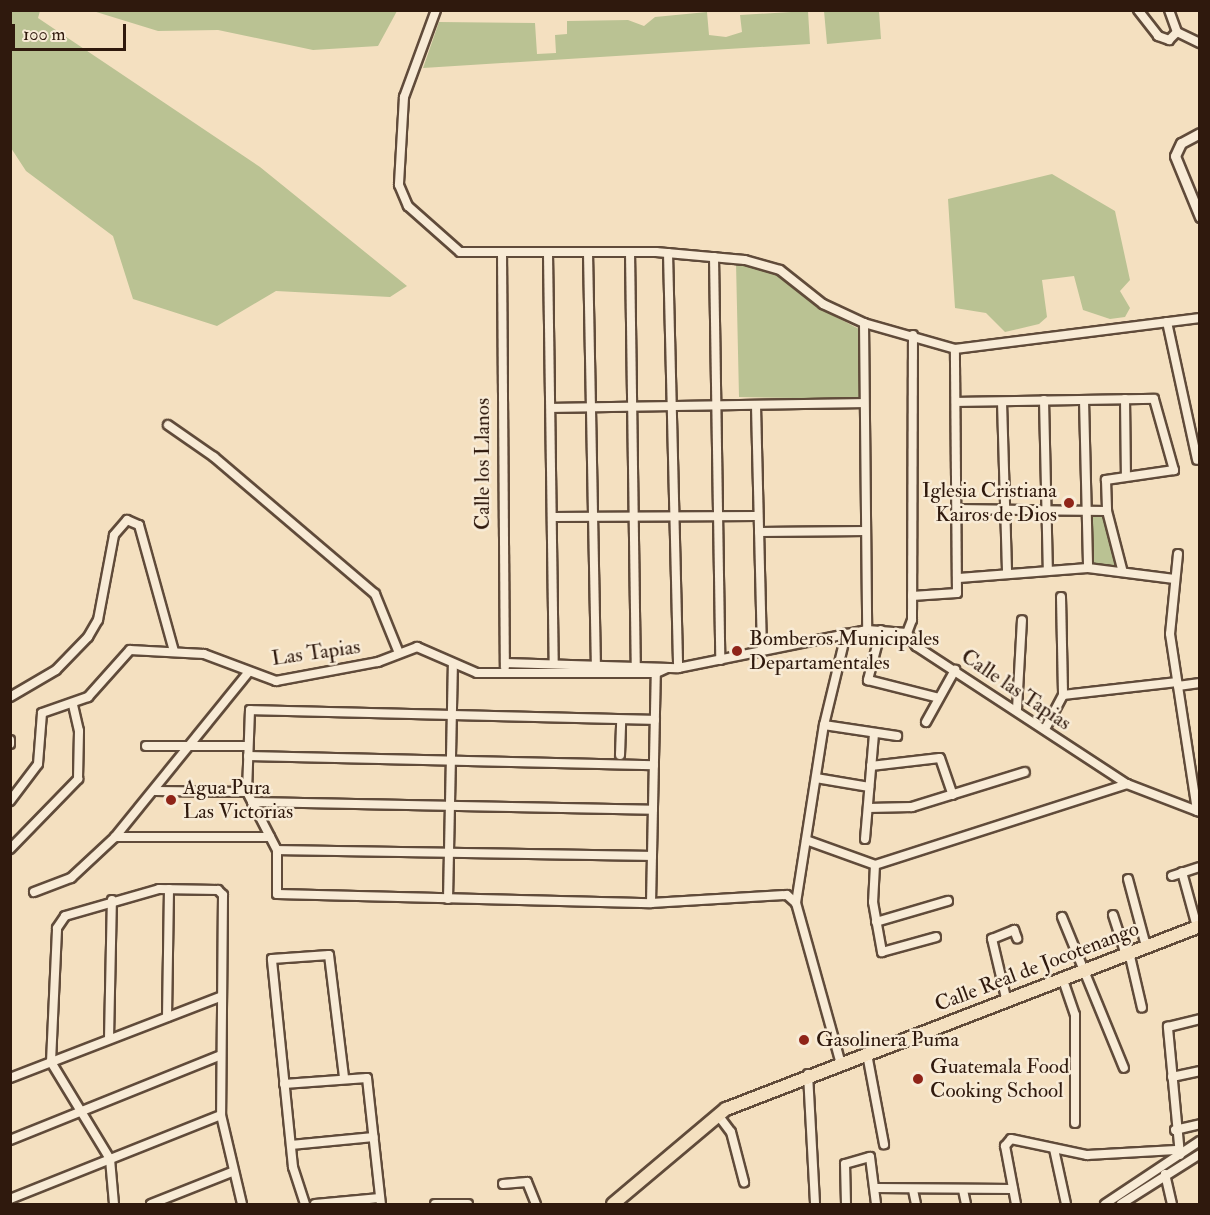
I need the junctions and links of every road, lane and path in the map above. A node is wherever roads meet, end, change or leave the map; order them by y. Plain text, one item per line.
1 (436, 10) edge
2 (1138, 10) edge
3 (1169, 10) edge
4 (1177, 32) junction
5 (1200, 43) edge
6 (1200, 133) edge
7 (1200, 217) edge
8 (630, 252) junction
9 (502, 253) junction
10 (588, 253) junction
11 (668, 253) junction
12 (548, 254) junction
13 (714, 257) junction
14 (1200, 318) edge
15 (1167, 322) junction
16 (864, 323) junction
17 (913, 334) junction
18 (955, 349) junction
19 (1125, 399) junction
20 (1044, 400) junction
21 (1084, 400) junction
22 (957, 402) junction
23 (1002, 402) junction
24 (864, 403) junction
25 (713, 405) junction
26 (756, 406) junction
27 (632, 407) junction
28 (674, 407) junction
29 (551, 408) junction
30 (591, 408) junction
31 (168, 425) dead end
32 (1197, 459) dead end
33 (1126, 476) junction
34 (957, 509) junction
35 (1005, 509) junction
36 (1047, 510) junction
37 (1087, 510) junction
38 (1107, 510) junction
39 (715, 515) junction
40 (676, 516) junction
41 (758, 516) junction
42 (552, 517) junction
43 (593, 517) junction
44 (634, 517) junction
45 (866, 531) junction
46 (759, 532) junction
47 (1178, 554) dead end
48 (1088, 568) junction
49 (1122, 569) junction
50 (1048, 571) junction
51 (1007, 574) junction
52 (958, 578) junction
53 (1174, 579) junction
54 (912, 596) junction
55 (1061, 597) dead end
56 (1022, 620) dead end
57 (867, 630) junction
58 (880, 630) junction
59 (907, 633) junction
60 (846, 634) junction
61 (762, 650) junction
62 (174, 651) junction
63 (399, 653) junction
64 (720, 660) junction
65 (505, 663) junction
66 (554, 663) junction
67 (596, 664) junction
68 (636, 664) junction
69 (453, 665) junction
70 (678, 668) junction
71 (656, 669) junction
72 (955, 670) junction
73 (248, 673) junction
74 (505, 674) junction
75 (1200, 683) edge
76 (1177, 684) junction
77 (1063, 694) junction
78 (10, 697) edge
79 (939, 699) junction
80 (73, 705) junction
81 (1017, 710) junction
82 (452, 716) junction
83 (621, 720) junction
84 (655, 720) junction
85 (926, 722) dead end
86 (824, 724) junction
87 (1045, 729) junction
88 (874, 735) junction
89 (897, 736) dead end
90 (146, 746) dead end
91 (248, 746) junction
92 (190, 747) junction
93 (620, 755) dead end
94 (248, 756) junction
95 (450, 761) junction
96 (654, 765) junction
97 (871, 766) junction
98 (1025, 772) dead end
99 (816, 778) junction
100 (1127, 784) junction
101 (869, 787) junction
102 (155, 791) junction
103 (247, 792) junction
104 (953, 795) junction
105 (10, 801) edge
106 (252, 802) junction
107 (449, 807) junction
108 (868, 808) junction
109 (653, 810) junction
110 (1198, 812) edge
111 (115, 837) junction
112 (270, 837) junction
113 (866, 839) dead end
114 (806, 840) junction
115 (10, 849) edge
116 (277, 850) junction
117 (448, 853) junction
118 (652, 856) junction
119 (875, 865) junction
120 (1200, 867) edge
121 (1182, 872) junction
122 (1172, 876) dead end
123 (1128, 879) dead end
124 (169, 889) junction
125 (34, 892) dead end
126 (448, 899) junction
127 (112, 900) junction
128 (948, 901) dead end
129 (651, 903) junction
130 (796, 903) junction
131 (1113, 915) dead end
132 (1062, 917) dead end
133 (876, 922) junction
134 (1198, 927) edge
135 (936, 937) dead end
136 (1017, 938) dead end
137 (1146, 946) junction
138 (1127, 953) junction
139 (1084, 968) junction
140 (1061, 976) junction
141 (222, 996) junction
142 (1006, 998) junction
143 (1142, 1008) dead end
144 (167, 1017) junction
145 (1200, 1020) edge
146 (109, 1039) junction
147 (867, 1054) junction
148 (221, 1055) junction
149 (51, 1062) junction
150 (841, 1064) junction
151 (1124, 1068) dead end
152 (1200, 1071) edge
153 (808, 1074) junction
154 (1172, 1077) junction
155 (10, 1078) edge
156 (344, 1078) junction
157 (284, 1084) junction
158 (83, 1110) junction
159 (718, 1114) junction
160 (221, 1115) junction
161 (1075, 1123) dead end
162 (1200, 1124) edge
163 (1175, 1130) junction
164 (374, 1137) junction
165 (10, 1140) edge
166 (1200, 1141) edge
167 (884, 1144) dead end
168 (291, 1145) junction
169 (1054, 1149) junction
170 (1178, 1153) junction
171 (1200, 1154) edge
172 (110, 1159) junction
173 (232, 1172) junction
174 (1165, 1172) junction
175 (744, 1182) dead end
176 (503, 1184) dead end
177 (875, 1188) junction
178 (1013, 1189) junction
179 (913, 1190) junction
180 (963, 1190) junction
181 (10, 1199) edge
182 (381, 1201) edge
183 (1120, 1202) edge
184 (114, 1204) edge
185 (151, 1204) edge
186 (242, 1204) edge
187 (305, 1204) edge
188 (315, 1204) edge
189 (435, 1204) edge
190 (468, 1204) edge
191 (536, 1204) edge
192 (613, 1204) edge
193 (815, 1204) edge
194 (846, 1204) edge
195 (876, 1204) edge
196 (916, 1204) edge
197 (966, 1204) edge
198 (1017, 1204) edge
199 (1066, 1204) edge
200 (1105, 1204) edge
201 (1172, 1204) edge

1 - 9 street
2 - 4 street
3 - 4 street
4 - 5 street
6 - 7 street
8 - 10 street
8 - 11 street
8 - 27 street
9 - 12 street
9 - 65 street, Calle los Llanos
10 - 12 street
10 - 30 street
11 - 13 street
11 - 28 street
12 - 29 street
13 - 16 street
13 - 25 street
14 - 15 street
15 - 18 street
15 - 32 street
16 - 17 street
16 - 24 street
17 - 18 street
17 - 54 street
18 - 22 street
19 - 21 street
19 - 33 street
19 - 33 street
20 - 21 street
20 - 23 street
20 - 36 street
21 - 37 street
22 - 23 street
22 - 34 street
23 - 35 street
24 - 26 street
24 - 45 street
25 - 26 street
25 - 28 street
25 - 39 street
26 - 41 street
27 - 28 street
27 - 30 street
27 - 44 street
28 - 40 street
29 - 30 street
29 - 42 street
30 - 43 street
31 - 63 street
33 - 38 street
34 - 35 street
34 - 52 street
35 - 36 street
35 - 51 street
36 - 37 street
36 - 50 street
37 - 38 street
37 - 48 street
38 - 49 street
39 - 40 street
39 - 41 street
39 - 64 street
40 - 44 street
40 - 70 street
41 - 46 street
42 - 43 street
42 - 66 street
43 - 44 street
43 - 67 street
44 - 68 street
45 - 46 street
45 - 57 street
46 - 61 street
47 - 53 street
48 - 49 street
48 - 50 street
49 - 53 street
50 - 51 street
51 - 52 street
52 - 54 street
53 - 76 street
54 - 59 street
55 - 77 street
56 - 81 street
57 - 58 street
57 - 60 street
58 - 59 street
58 - 79 street
59 - 72 street, Calle las Tapias
60 - 61 street
60 - 86 street
61 - 64 street
62 - 73 street, Las Tapias
62 - 78 street
62 - 80 street, Las Tapias
63 - 69 street, Las Tapias
63 - 73 street, Las Tapias
64 - 70 street
65 - 66 street, Las Tapias
65 - 74 street, Calle los Llanos
66 - 67 street, Las Tapias
67 - 68 street, Las Tapias
68 - 71 street, Las Tapias
69 - 74 street, Las Tapias
69 - 82 street
70 - 71 street, Las Tapias
71 - 74 street, Las Tapias
71 - 84 street
72 - 79 street
72 - 81 street, Calle las Tapias
73 - 92 street
75 - 76 street
76 - 77 street
76 - 110 street
77 - 87 street
79 - 85 street
80 - 105 street
80 - 115 street
81 - 87 street, Calle las Tapias
82 - 83 street
82 - 91 street
82 - 95 street
83 - 84 street
83 - 93 street
84 - 96 street
86 - 88 street
86 - 99 street
87 - 100 street, Calle las Tapias
88 - 89 street
88 - 97 street
90 - 92 street
91 - 92 street
91 - 94 street
92 - 102 street
94 - 95 street
94 - 103 street
95 - 96 street
95 - 107 street
96 - 109 street
97 - 101 street
97 - 104 street
98 - 104 street
99 - 101 street
99 - 114 street
100 - 110 street, Calle las Tapias
100 - 119 street
101 - 108 street
102 - 103 street
102 - 111 street
103 - 106 street
104 - 108 street
106 - 107 street
106 - 112 street
107 - 109 street
107 - 117 street
108 - 113 street
109 - 118 street
111 - 112 street
111 - 125 street
112 - 116 street
114 - 119 street
114 - 130 street
116 - 117 street
116 - 126 street
117 - 118 street
117 - 126 street
118 - 129 street
119 - 133 street
120 - 121 street
121 - 122 street
121 - 134 street
123 - 137 street
124 - 127 street
124 - 141 street
124 - 144 street
126 - 129 street
127 - 146 street
127 - 149 street
128 - 133 street
129 - 130 street
130 - 150 street
131 - 138 street
132 - 139 street
133 - 135 street
134 - 137 main road, Calle Real de Jocotenango
136 - 142 street
137 - 138 main road, Calle Real de Jocotenango
138 - 139 main road, Calle Real de Jocotenango
138 - 143 street
139 - 140 main road, Calle Real de Jocotenango
139 - 151 street
140 - 142 main road, Calle Real de Jocotenango
140 - 161 street
141 - 144 street
141 - 148 street
142 - 147 main road, Calle Real de Jocotenango
144 - 146 street
145 - 154 street
146 - 149 street
147 - 150 main road, Calle Real de Jocotenango
147 - 167 street
148 - 158 street
148 - 160 street
149 - 155 street
149 - 158 street
150 - 153 main road, Calle Real de Jocotenango
152 - 154 street
153 - 159 main road, Calle Real de Jocotenango
153 - 193 street
154 - 163 street
156 - 157 street
156 - 157 street
156 - 164 street
157 - 168 street
158 - 165 street
158 - 172 street
159 - 175 street
159 - 192 main road, Calle Real de Jocotenango
160 - 172 street
160 - 173 street
162 - 163 street
163 - 170 street
164 - 168 street
164 - 182 street
166 - 170 street
168 - 187 street
169 - 170 street
169 - 178 street
169 - 199 street
170 - 174 street
171 - 174 street
172 - 181 street
172 - 184 street
173 - 185 street
173 - 186 street
174 - 183 street
174 - 201 street
176 - 191 street
177 - 179 street
177 - 194 street
177 - 195 street
178 - 180 street
178 - 198 street
179 - 180 street
179 - 196 street
180 - 197 street
182 - 188 street
183 - 200 street
189 - 190 street

